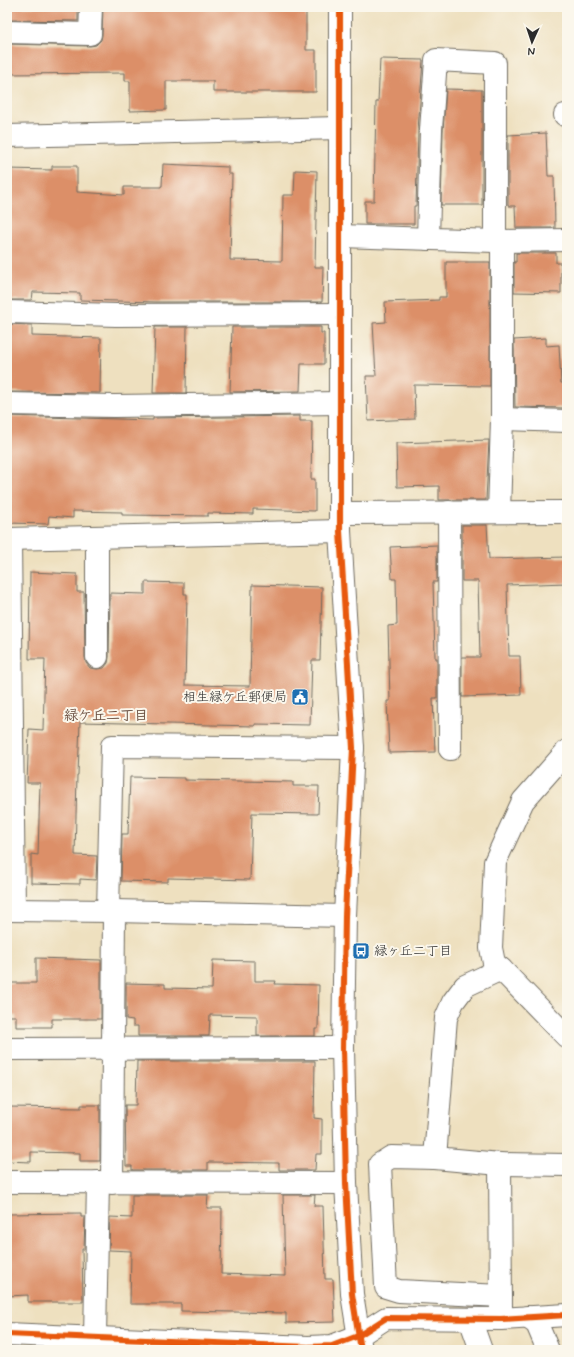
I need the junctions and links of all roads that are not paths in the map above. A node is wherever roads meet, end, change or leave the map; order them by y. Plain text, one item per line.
1 (91, 7) edge
2 (340, 7) edge
3 (7, 32) edge
4 (340, 128) junction
5 (7, 136) edge
6 (340, 236) junction
7 (428, 239) junction
8 (499, 241) junction
9 (567, 244) edge
10 (7, 312) edge
11 (340, 314) junction
12 (340, 403) junction
13 (7, 404) edge
14 (502, 419) junction
15 (567, 421) edge
16 (449, 512) junction
17 (499, 512) junction
18 (567, 512) edge
19 (340, 522) junction
20 (96, 538) junction
21 (8, 539) edge
22 (97, 657) dead end
23 (353, 748) junction
24 (450, 749) dead end
25 (567, 751) edge
26 (11, 910) edge
27 (111, 911) junction
28 (345, 916) junction
29 (501, 969) junction
30 (567, 1037) edge
31 (343, 1048) junction
32 (7, 1049) edge
33 (113, 1049) junction
34 (435, 1158) junction
35 (500, 1164) junction
36 (567, 1166) edge
37 (7, 1182) edge
38 (105, 1182) junction
39 (346, 1183) junction
40 (501, 1296) junction
41 (565, 1311) edge
42 (527, 1317) junction
43 (470, 1319) junction
44 (501, 1319) junction
45 (7, 1334) edge
46 (95, 1337) junction
47 (360, 1343) edge
48 (481, 1350) edge
49 (548, 1350) edge

1 - 3 street
2 - 4 street
4 - 5 street
4 - 6 street
6 - 7 street
6 - 11 street
7 - 8 street
7 - 8 street
8 - 9 street
8 - 14 street
10 - 11 street
11 - 12 street
12 - 13 street
12 - 19 street
14 - 15 street
14 - 17 street
16 - 17 street
16 - 19 street
16 - 24 street
17 - 18 street
19 - 20 street
19 - 23 street
20 - 21 street
20 - 22 street
21 - 26 street
23 - 27 street
23 - 28 street
25 - 29 street
26 - 27 street
27 - 28 street
27 - 33 street
28 - 31 street
29 - 30 street
29 - 34 street
31 - 33 street
31 - 39 street
32 - 33 street
33 - 38 street
34 - 35 street
34 - 40 street
35 - 36 street
35 - 40 street
37 - 38 street
38 - 39 street
38 - 46 street
39 - 47 street
40 - 44 street
41 - 42 street
42 - 44 street
42 - 49 street
43 - 44 street
43 - 47 street
43 - 48 street
45 - 46 street
46 - 47 street

